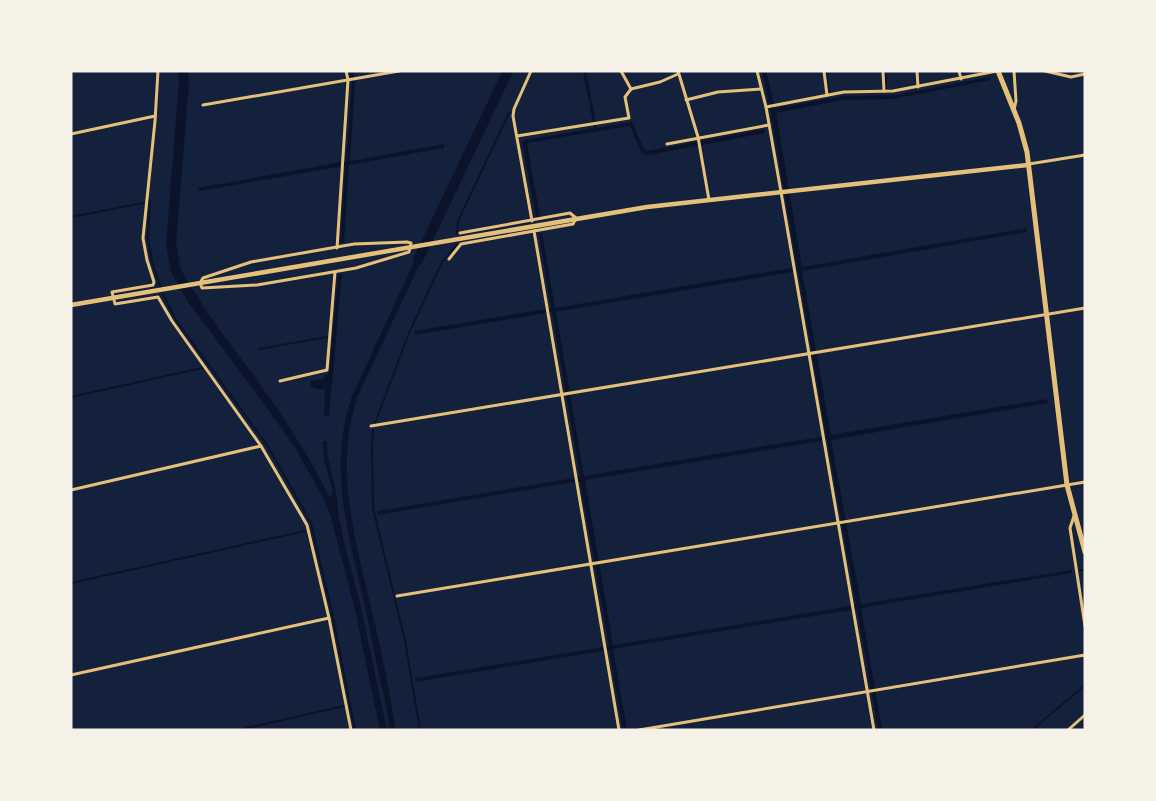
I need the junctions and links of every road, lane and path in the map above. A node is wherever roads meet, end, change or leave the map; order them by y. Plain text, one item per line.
1 (158, 71) edge
2 (346, 71) edge
3 (399, 71) edge
4 (531, 71) edge
5 (621, 71) edge
6 (757, 71) edge
7 (824, 71) edge
8 (884, 71) edge
9 (917, 71) edge
10 (959, 71) edge
11 (997, 71) edge
12 (1014, 71) edge
13 (1044, 71) edge
14 (678, 72) edge
15 (1085, 74) edge
16 (961, 79) junction
17 (348, 80) junction
18 (918, 86) junction
19 (631, 89) junction
20 (761, 89) junction
21 (884, 91) junction
22 (827, 95) junction
23 (686, 100) junction
24 (203, 105) dead end
25 (767, 107) junction
26 (1014, 110) junction
27 (155, 116) junction
28 (769, 125) junction
29 (71, 134) edge
30 (517, 136) junction
31 (698, 139) junction
32 (667, 144) dead end
33 (1085, 154) edge
34 (1028, 165) junction
35 (781, 192) junction
36 (709, 200) junction
37 (576, 218) junction
38 (532, 221) junction
39 (534, 231) junction
40 (460, 233) dead end
41 (410, 247) junction
42 (337, 248) junction
43 (449, 259) dead end
44 (335, 272) junction
45 (200, 283) junction
46 (113, 297) junction
47 (71, 305) edge
48 (1085, 308) edge
49 (1046, 315) junction
50 (809, 354) junction
51 (280, 381) dead end
52 (564, 395) junction
53 (371, 426) dead end
54 (261, 446) junction
55 (1085, 482) edge
56 (1067, 485) junction
57 (71, 490) edge
58 (1074, 516) junction
59 (838, 523) junction
60 (1085, 552) edge
61 (592, 564) junction
62 (397, 596) dead end
63 (329, 618) junction
64 (1085, 626) edge
65 (1085, 655) edge
66 (71, 675) edge
67 (868, 692) junction
68 (1085, 716) edge
69 (351, 730) edge
70 (619, 730) edge
71 (639, 730) edge
72 (874, 730) edge
73 (1068, 730) edge

1 - 27 street
2 - 17 street
3 - 17 street
4 - 30 street
5 - 19 street
6 - 20 street
7 - 22 street
8 - 21 street
9 - 18 street
10 - 16 street
11 - 16 street
11 - 26 main road
12 - 26 street
13 - 15 street
14 - 19 street
14 - 23 street
16 - 18 street
17 - 24 street
17 - 42 street
18 - 21 street
19 - 30 street
20 - 23 street
20 - 25 street
21 - 22 street
22 - 25 street
23 - 31 street
25 - 28 street
26 - 34 main road
27 - 29 street
27 - 46 street
28 - 31 street
28 - 35 street
30 - 38 street
31 - 32 street
31 - 36 street
33 - 34 street
34 - 35 street
34 - 49 main road
35 - 36 street
35 - 50 street
36 - 37 street
37 - 38 street
37 - 39 street
37 - 41 street
38 - 40 street
39 - 43 street
39 - 52 street
41 - 42 street
41 - 44 street
41 - 45 street
42 - 45 street
44 - 45 street
44 - 51 street
45 - 46 street
46 - 47 street
46 - 54 street
48 - 49 street
49 - 50 street
49 - 56 main road
50 - 52 street
50 - 59 street
52 - 53 street
52 - 61 street
54 - 57 street
54 - 63 street
55 - 56 street
56 - 58 main road
56 - 59 street
58 - 60 main road
58 - 64 street
59 - 61 street
59 - 67 street
61 - 62 street
61 - 70 street
63 - 66 street
63 - 69 street
65 - 67 street
67 - 71 street
67 - 72 street
68 - 73 street

